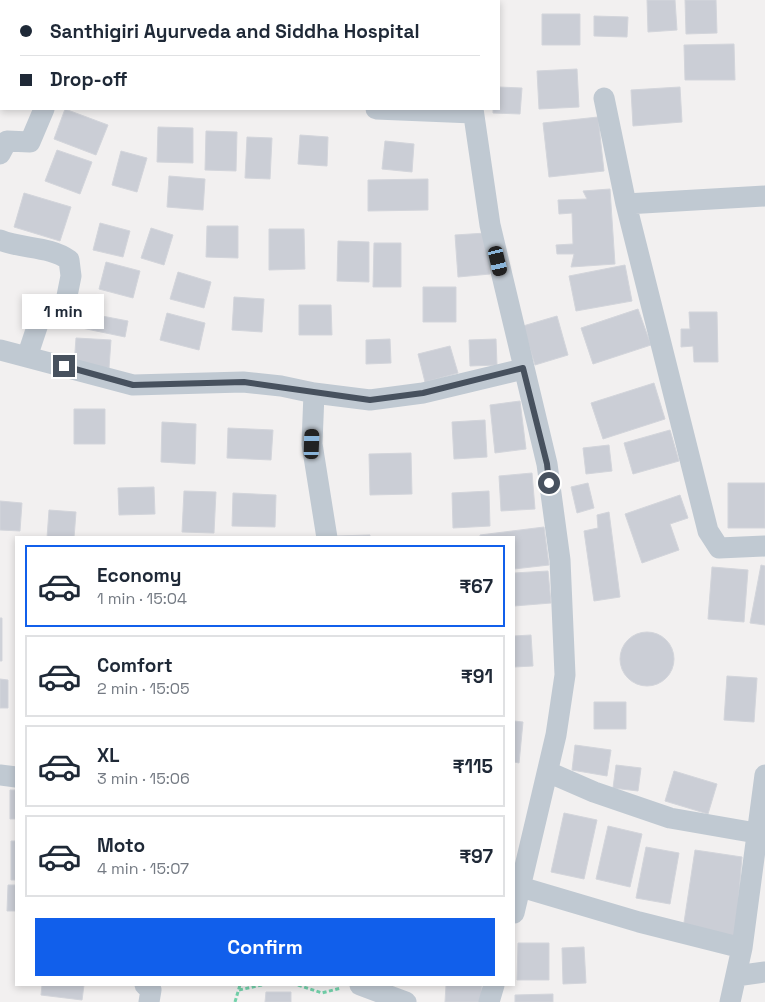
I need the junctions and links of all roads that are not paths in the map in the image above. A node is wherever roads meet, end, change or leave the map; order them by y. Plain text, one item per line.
1 (604, 98) dead end
2 (44, 110) edge
3 (424, 110) edge
4 (473, 111) edge
5 (0, 154) edge
6 (765, 196) edge
7 (626, 204) junction
8 (0, 240) edge
9 (0, 350) edge
10 (27, 356) junction
11 (523, 368) junction
12 (314, 393) junction
13 (327, 536) edge
14 (765, 546) edge
15 (548, 772) junction
16 (0, 775) edge
17 (765, 775) edge
18 (15, 777) edge
19 (756, 833) junction
20 (517, 886) edge
21 (515, 904) edge
22 (742, 948) junction
23 (765, 972) edge
24 (736, 976) junction
25 (146, 986) edge
26 (354, 986) edge
27 (494, 986) edge
28 (149, 1002) edge
29 (406, 1002) edge
30 (489, 1002) edge
31 (730, 1002) edge

1 - 7 street
2 - 5 street
3 - 4 street
4 - 11 street
6 - 7 street
7 - 14 street
8 - 10 street
9 - 10 street
10 - 12 street
11 - 12 street
11 - 15 street
12 - 13 street
15 - 19 street
15 - 20 street
16 - 18 street
17 - 19 street
19 - 22 street
20 - 21 street
20 - 22 street
22 - 24 street
23 - 24 street
24 - 31 street
25 - 28 street
26 - 29 street
27 - 30 street

